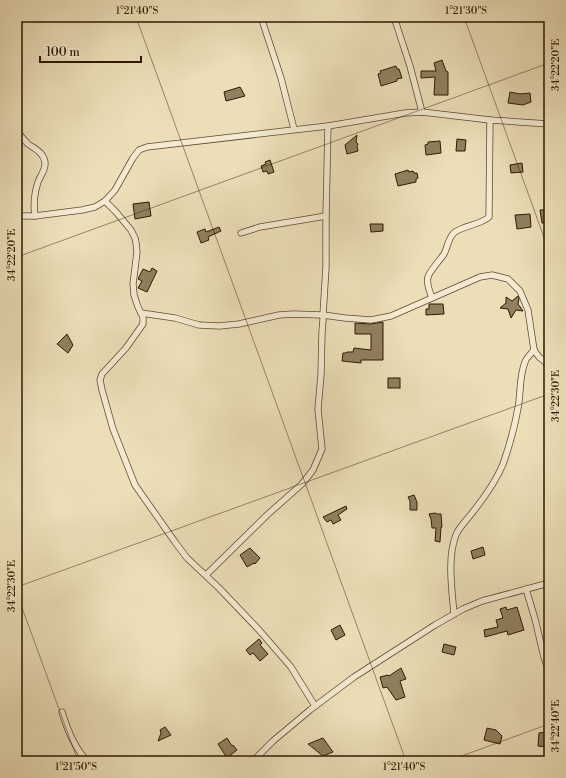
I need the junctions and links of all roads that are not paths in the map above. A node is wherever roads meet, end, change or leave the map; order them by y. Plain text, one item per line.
1 (261, 17) edge
2 (394, 17) edge
3 (422, 112) junction
4 (490, 120) junction
5 (549, 124) edge
6 (328, 126) junction
7 (17, 129) edge
8 (294, 129) junction
9 (105, 201) junction
10 (17, 216) edge
11 (35, 216) junction
12 (326, 216) junction
13 (241, 233) dead end
14 (432, 298) junction
15 (141, 313) junction
16 (323, 315) junction
17 (534, 350) junction
18 (549, 365) edge
19 (206, 575) junction
20 (549, 583) edge
21 (526, 589) junction
22 (454, 614) junction
23 (549, 671) edge
24 (315, 706) junction
25 (62, 712) dead end
26 (87, 761) edge
27 (253, 761) edge

1 - 8 street
2 - 3 street
3 - 4 street
3 - 6 street
4 - 5 street
4 - 14 street
6 - 8 street
6 - 12 street
7 - 11 street
8 - 9 street
9 - 11 street
9 - 15 street
10 - 11 street
12 - 13 street
12 - 16 street
14 - 16 street
14 - 17 street
15 - 16 street
15 - 19 street
16 - 19 street
17 - 18 street
17 - 22 street
19 - 24 street
20 - 21 street
21 - 22 street
21 - 23 street
22 - 24 street
24 - 27 street
25 - 26 street

